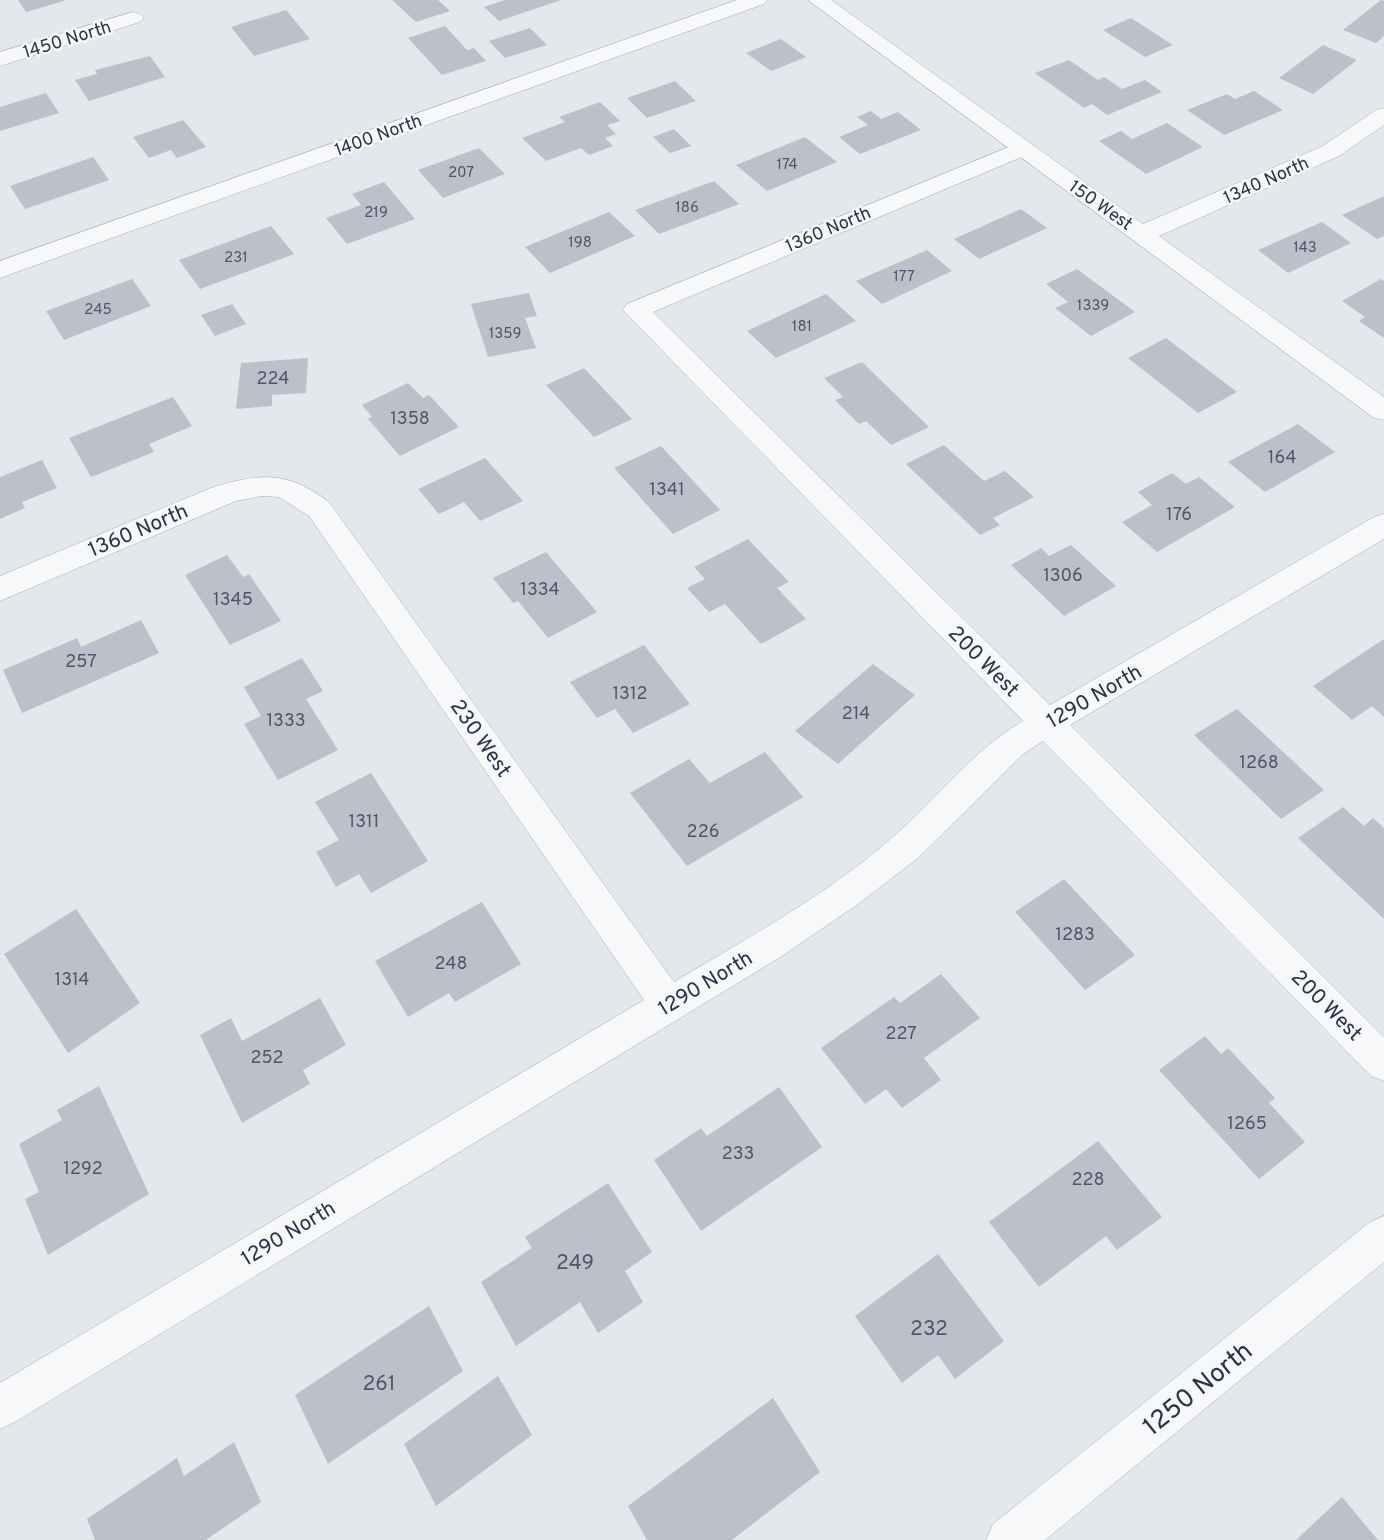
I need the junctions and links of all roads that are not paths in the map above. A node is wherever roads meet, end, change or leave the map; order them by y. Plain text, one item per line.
1 (757, 0) edge
2 (818, 0) edge
3 (133, 18) dead end
4 (0, 59) edge
5 (1384, 115) edge
6 (1021, 149) junction
7 (1142, 234) junction
8 (0, 270) edge
9 (636, 310) joint
10 (1384, 411) edge
11 (280, 485) joint
12 (1384, 525) edge
13 (0, 588) edge
14 (1047, 723) junction
15 (669, 1005) junction
16 (1384, 1063) edge
17 (1384, 1236) edge
18 (0, 1407) edge
19 (1009, 1540) edge

1 - 8 street, 1400 North
2 - 6 street, 150 West
3 - 4 street, 1450 North
5 - 7 street, 1340 North
6 - 7 street, 150 West
6 - 9 street, 1360 North
7 - 10 street, 150 West
9 - 14 street, 200 West
11 - 13 street, 1360 North
11 - 15 street, 230 West
12 - 14 street, 1290 North
14 - 15 street, 1290 North
14 - 16 street, 200 West
15 - 18 street, 1290 North
17 - 19 street, 1250 North

